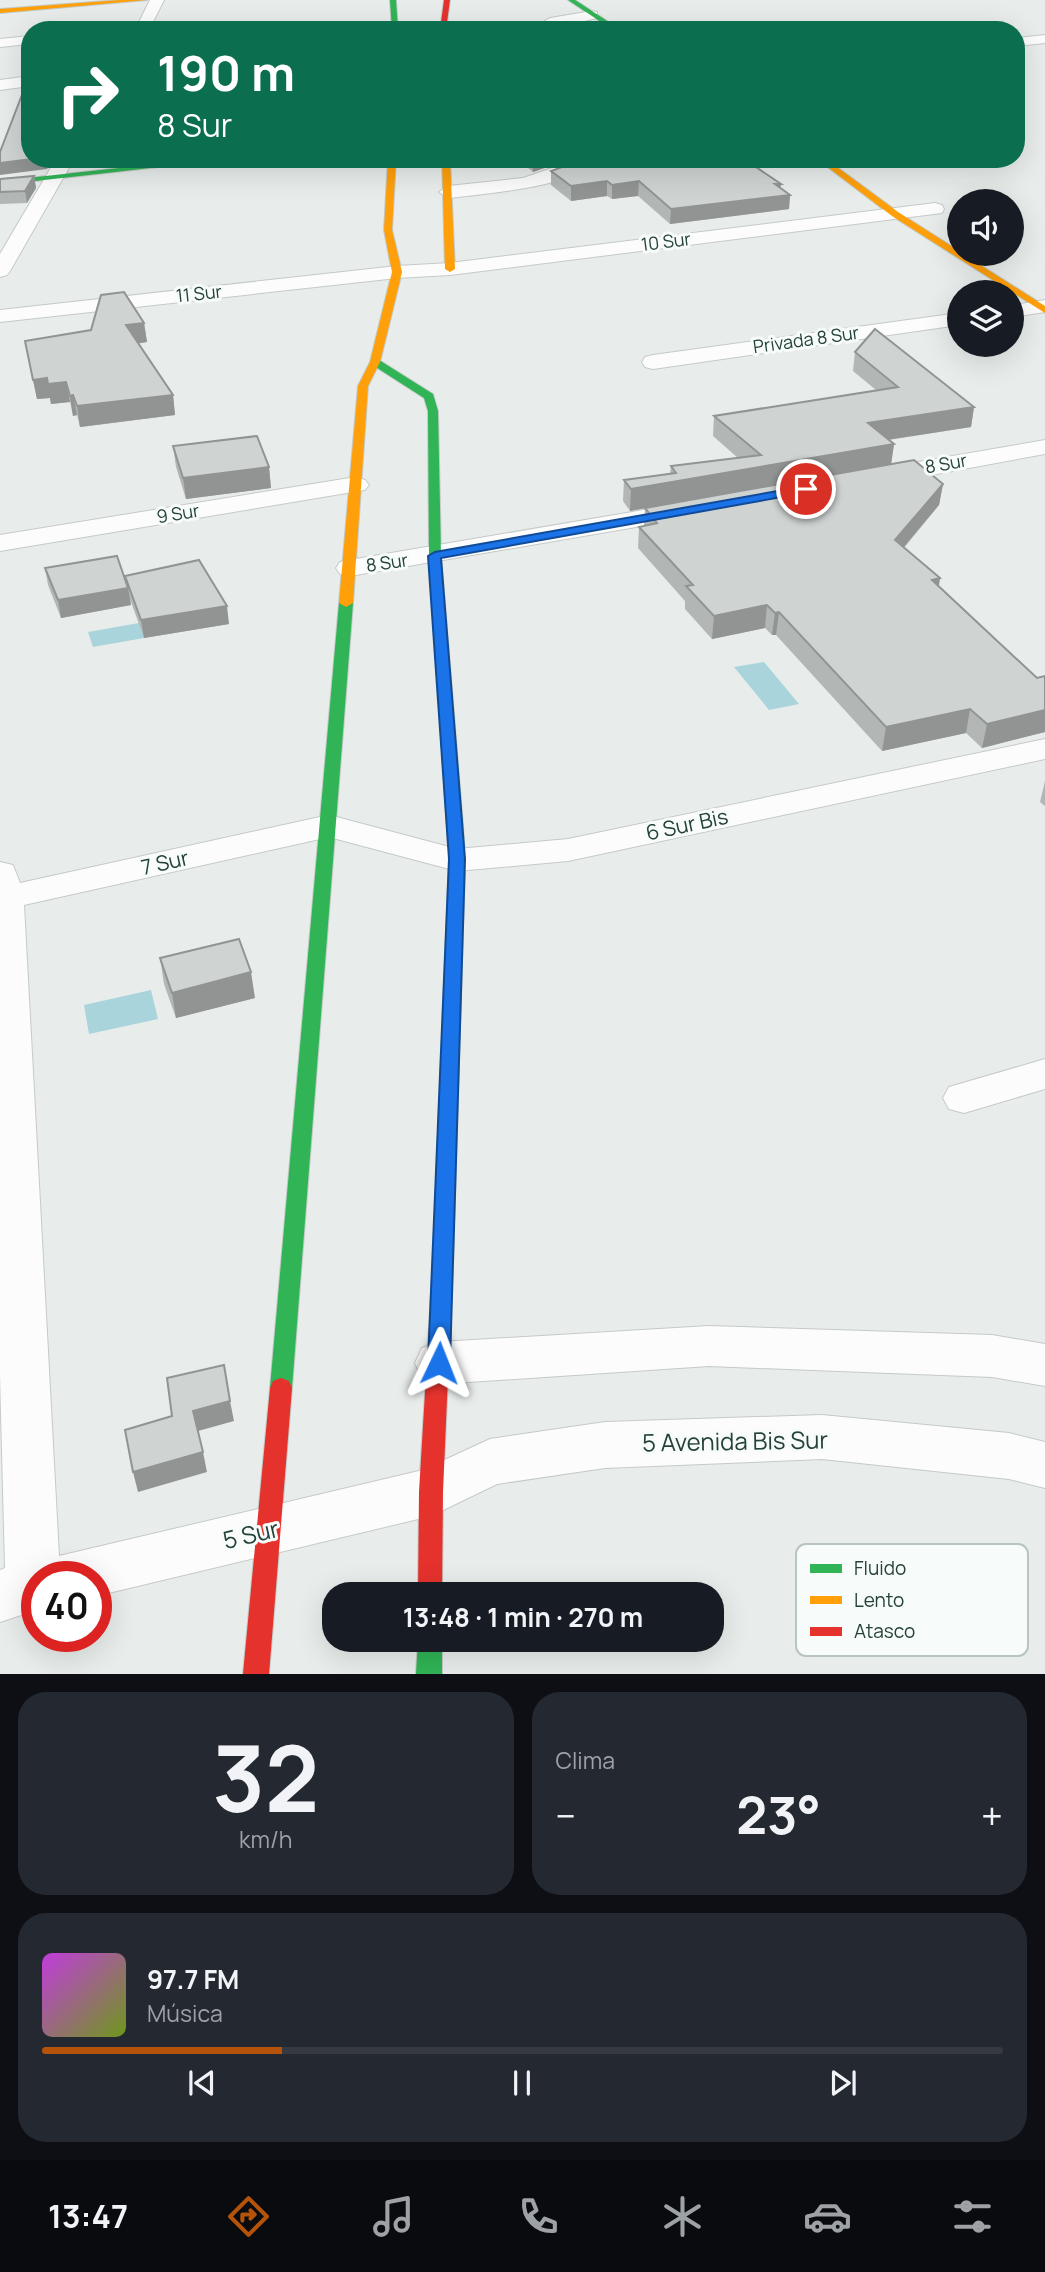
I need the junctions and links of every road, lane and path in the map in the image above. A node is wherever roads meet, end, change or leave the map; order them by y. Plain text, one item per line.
1 (144, 0) edge
2 (157, 0) edge
3 (393, 0) edge
4 (447, 0) edge
5 (571, 0) edge
6 (0, 11) edge
7 (592, 15) junction
8 (146, 21) edge
9 (394, 21) edge
10 (444, 21) edge
11 (553, 21) edge
12 (602, 21) edge
13 (1025, 36) edge
14 (1045, 36) edge
15 (1025, 40) edge
16 (21, 41) edge
17 (0, 43) edge
18 (21, 82) edge
19 (0, 85) edge
20 (60, 168) edge
21 (140, 168) edge
22 (391, 168) edge
23 (447, 168) edge
24 (577, 168) edge
25 (833, 168) edge
26 (55, 177) junction
27 (0, 183) edge
28 (449, 192) junction
29 (895, 214) junction
30 (943, 214) dead end
31 (450, 269) junction
32 (0, 271) edge
33 (397, 271) junction
34 (1043, 308) edge
35 (1024, 310) edge
36 (0, 316) edge
37 (947, 321) edge
38 (375, 362) junction
39 (653, 362) dead end
40 (1045, 447) edge
41 (855, 481) edge
42 (356, 485) junction
43 (719, 505) edge
44 (0, 543) edge
45 (435, 556) junction
46 (349, 568) junction
47 (1045, 749) edge
48 (329, 826) junction
49 (457, 859) junction
50 (2, 890) edge
51 (1045, 1074) edge
52 (964, 1098) dead end
53 (439, 1363) junction
54 (1045, 1365) edge
55 (1045, 1465) edge
56 (431, 1492) junction
57 (266, 1532) junction
58 (34, 1561) edge
59 (112, 1567) edge
60 (430, 1582) edge
61 (430, 1652) edge
62 (256, 1674) edge
63 (429, 1674) edge

1 - 6 street
2 - 8 street
3 - 9 street
4 - 10 street
5 - 7 street
7 - 11 street
7 - 12 street
13 - 14 street
14 - 15 street
16 - 17 street
18 - 19 street
20 - 26 street
21 - 26 street
22 - 33 street
23 - 28 street
24 - 28 street
25 - 29 street
26 - 27 street
26 - 32 street
28 - 31 street
29 - 30 street, 10 Sur
29 - 31 street, 10 Sur
29 - 34 street
31 - 33 street, 10 Sur
33 - 36 street, 11 Sur
33 - 38 street
34 - 35 street
37 - 39 street, Privada 8 Sur
38 - 42 street
38 - 45 street
40 - 41 street, 8 Sur
42 - 44 street, 9 Sur
42 - 46 street
43 - 45 street, 8 Sur
45 - 46 street, 8 Sur
45 - 49 street
46 - 48 street
47 - 49 street, 6 Sur Bis
48 - 49 street, 6 Sur Bis
48 - 50 street, 7 Sur
48 - 57 street
49 - 53 street
50 - 58 street
51 - 52 street
53 - 54 street
53 - 56 street
55 - 56 street, 5 Avenida Bis Sur
56 - 57 street, 5 Sur
56 - 60 street
57 - 59 street, 5 Sur
57 - 62 street
61 - 63 street

